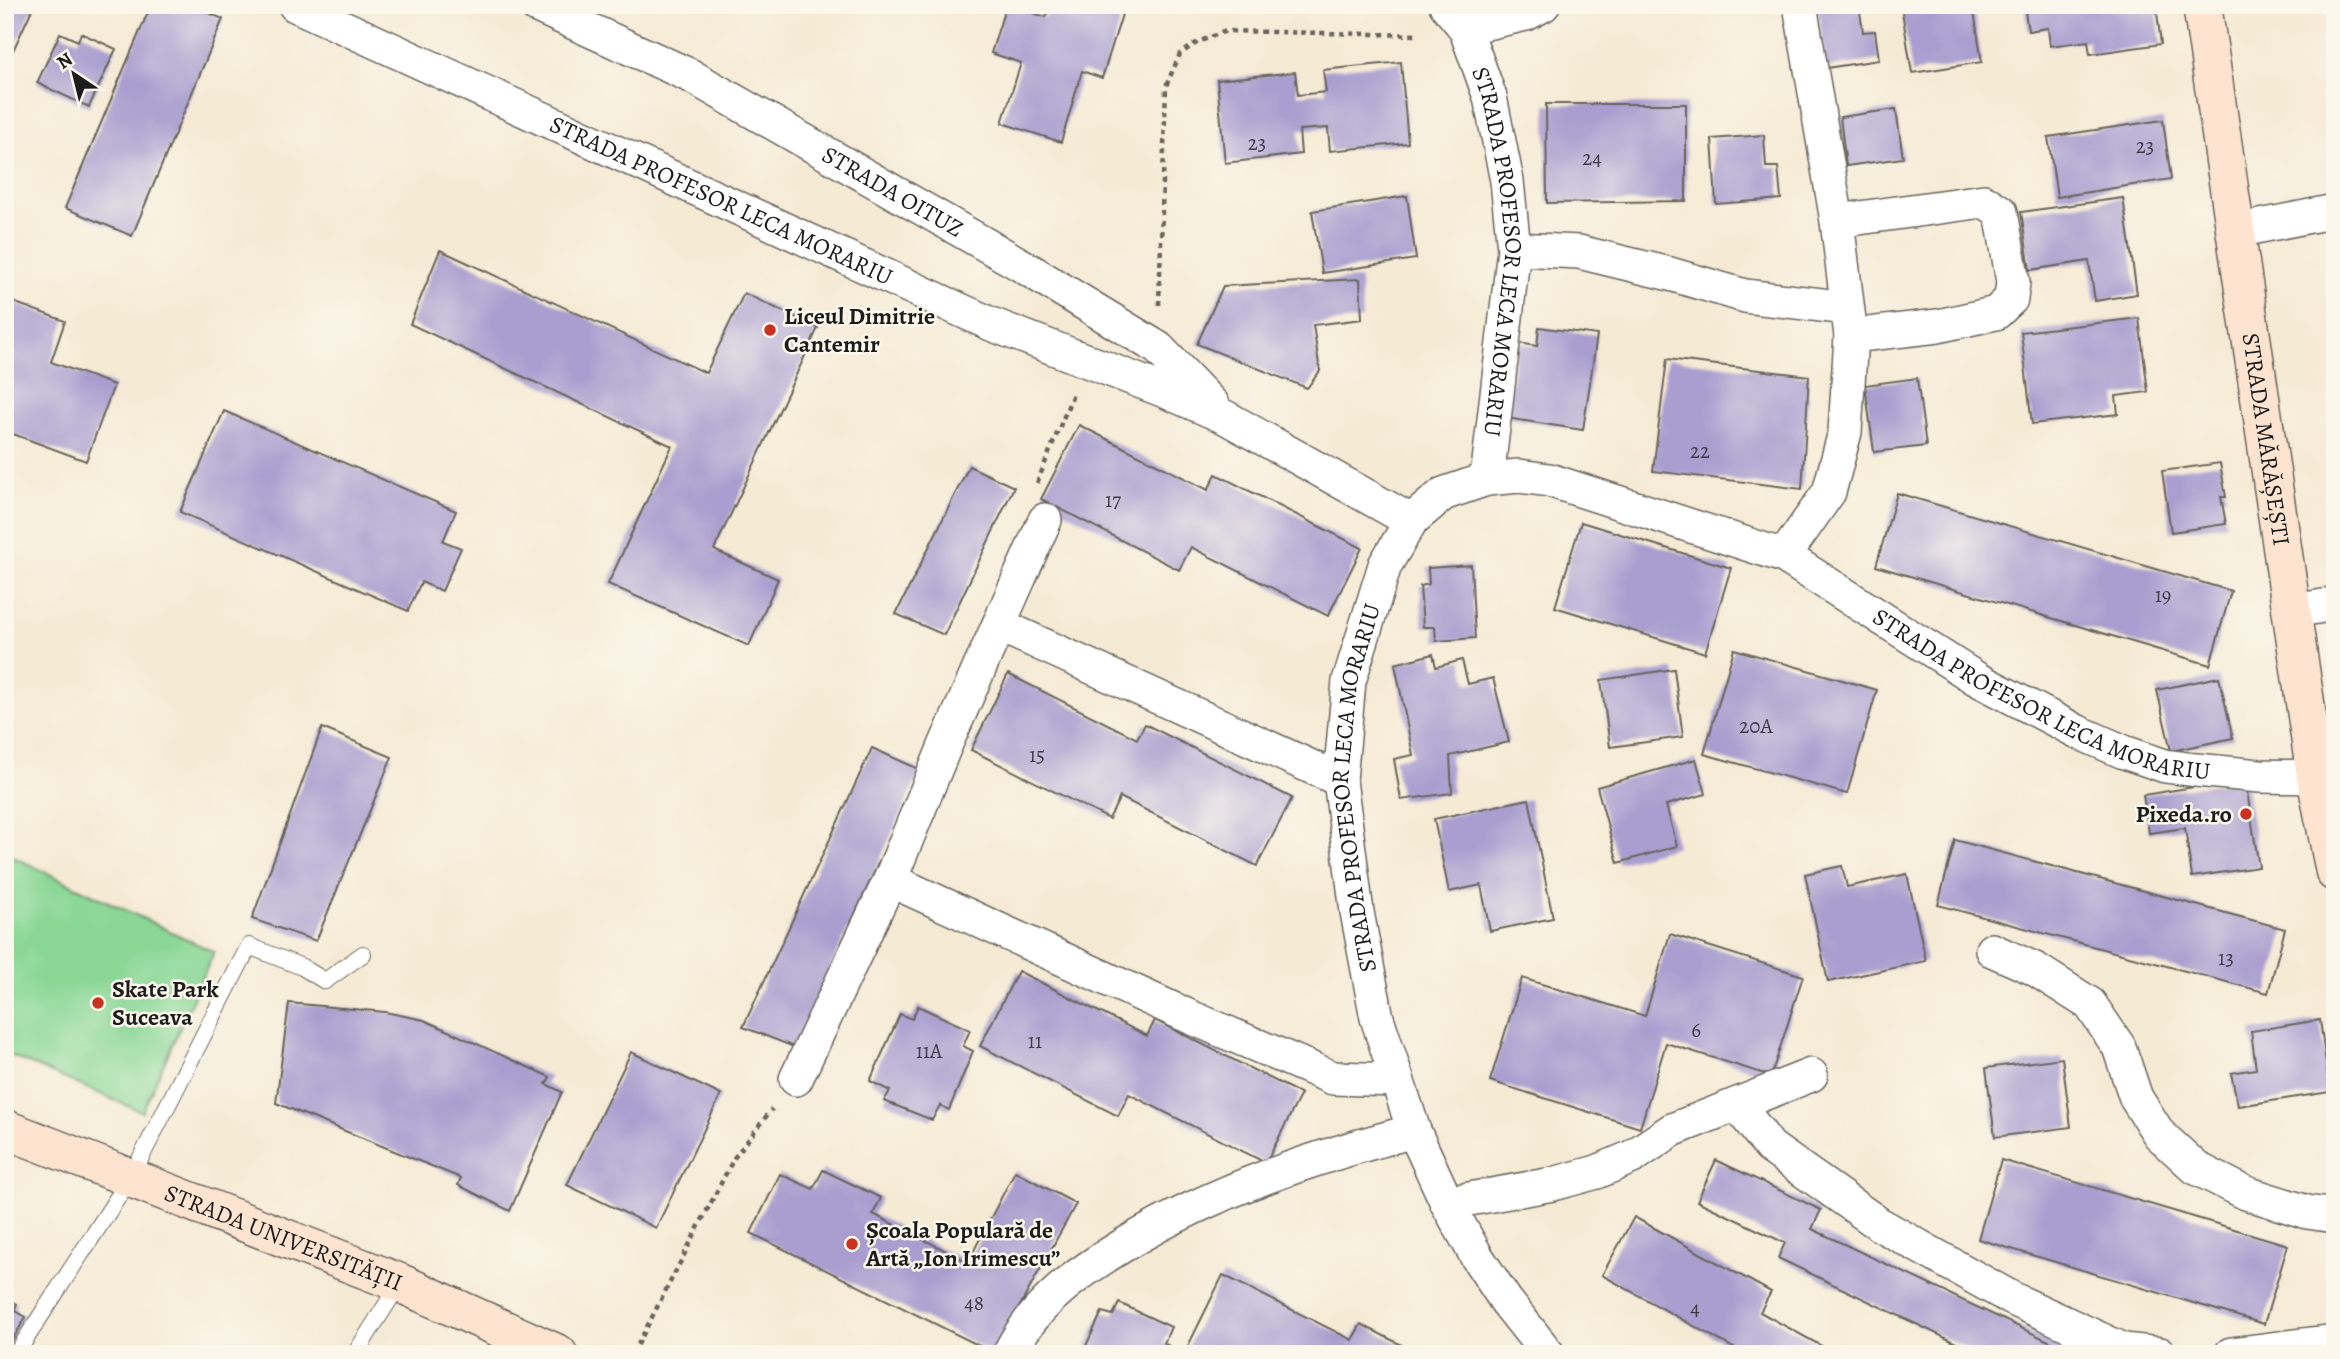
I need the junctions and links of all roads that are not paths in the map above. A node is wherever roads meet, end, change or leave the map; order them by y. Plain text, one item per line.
1 (295, 5) edge
2 (535, 5) edge
3 (1543, 5) edge
4 (1800, 5) edge
5 (2202, 5) edge
6 (1456, 16) edge
7 (2335, 211) edge
8 (1837, 221) junction
9 (2236, 231) junction
10 (1514, 250) junction
11 (1849, 322) junction
12 (1225, 417) junction
13 (1486, 479) junction
14 (1045, 520) road end
15 (1410, 521) junction
16 (1784, 556) junction
17 (2335, 604) edge
18 (2293, 611) junction
19 (999, 625) junction
20 (2316, 777) junction
21 (1340, 780) junction
22 (2335, 872) edge
23 (890, 880) junction
24 (1992, 950) dead end
25 (363, 954) dead end
26 (1811, 1075) dead end
27 (796, 1079) road end
28 (1397, 1080) junction
29 (1738, 1105) junction
30 (5, 1129) edge
31 (1414, 1131) junction
32 (131, 1177) junction
33 (1447, 1203) junction
34 (2335, 1216) edge
35 (400, 1283) junction
36 (2335, 1341) edge
37 (16, 1354) edge
38 (355, 1354) edge
39 (558, 1354) edge
40 (1009, 1354) edge
41 (1548, 1354) edge
42 (2160, 1354) edge
43 (2231, 1354) edge

1 - 12 street, STRADA PROFESOR LECA MORARIU
2 - 12 street, STRADA OITUZ
3 - 6 street
4 - 8 street
5 - 9 street, STRADA MĂRĂȘEȘTI
6 - 10 street, STRADA PROFESOR LECA MORARIU
7 - 9 street
8 - 11 street
8 - 11 street
9 - 18 street, STRADA MĂRĂȘEȘTI
10 - 11 street
10 - 13 street, STRADA PROFESOR LECA MORARIU
11 - 16 street
12 - 15 street, STRADA PROFESOR LECA MORARIU
13 - 15 street, STRADA PROFESOR LECA MORARIU
13 - 16 street, STRADA PROFESOR LECA MORARIU
14 - 19 street
15 - 21 street, STRADA PROFESOR LECA MORARIU
16 - 20 street, STRADA PROFESOR LECA MORARIU
17 - 18 street
18 - 20 street, STRADA MĂRĂȘEȘTI
19 - 21 street
19 - 23 street
20 - 22 street, STRADA MĂRĂȘEȘTI
21 - 28 street, STRADA PROFESOR LECA MORARIU
23 - 27 street
23 - 28 street
24 - 34 street
25 - 32 lane
26 - 29 street
28 - 31 street, STRADA PROFESOR LECA MORARIU
29 - 33 street
29 - 42 street
30 - 32 street, STRADA UNIVERSITĂȚII
31 - 33 street, STRADA PROFESOR LECA MORARIU
31 - 40 street
32 - 35 street, STRADA UNIVERSITĂȚII
32 - 37 lane
33 - 41 street, STRADA PROFESOR LECA MORARIU
35 - 38 lane
35 - 39 street, STRADA UNIVERSITĂȚII
36 - 43 street

